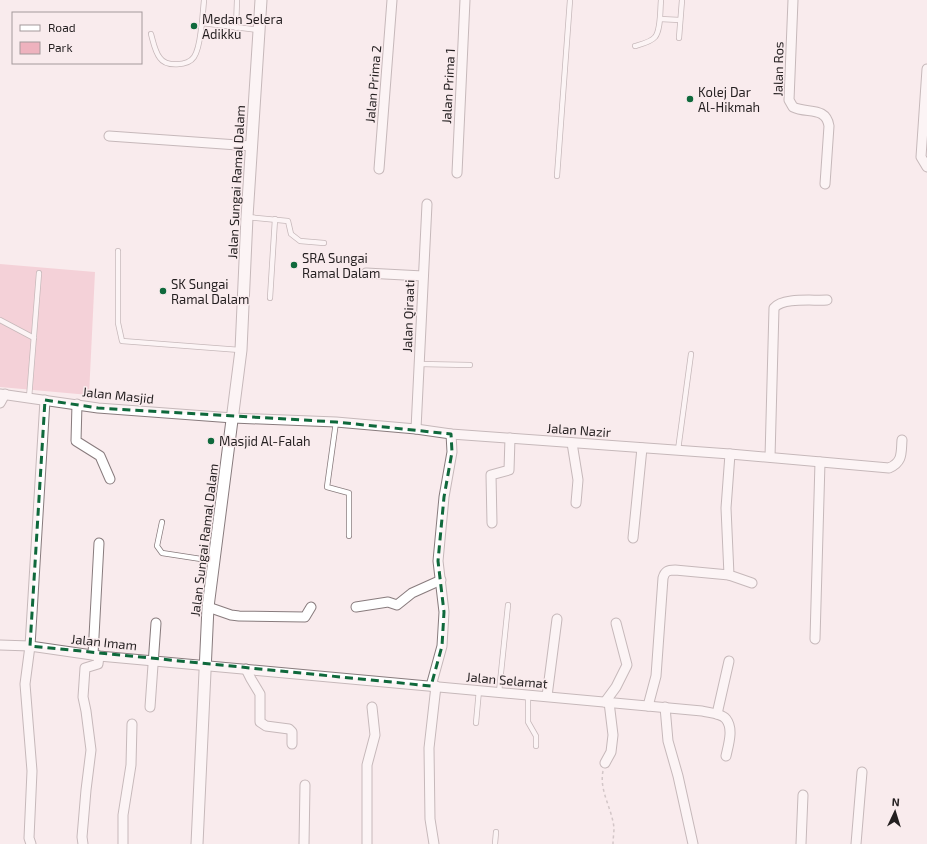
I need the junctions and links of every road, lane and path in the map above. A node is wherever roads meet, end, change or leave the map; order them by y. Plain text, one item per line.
1 (204, 0) edge
2 (238, 0) edge
3 (261, 0) edge
4 (392, 0) edge
5 (465, 0) edge
6 (570, 0) edge
7 (661, 0) edge
8 (682, 0) edge
9 (793, 0) edge
10 (660, 19) junction
11 (680, 20) junction
12 (202, 23) junction
13 (236, 28) junction
14 (259, 30) junction
15 (151, 34) dead end
16 (679, 38) dead end
17 (635, 46) dead end
18 (927, 69) edge
19 (109, 136) dead end
20 (252, 146) junction
21 (927, 167) edge
22 (379, 169) dead end
23 (457, 173) dead end
24 (557, 176) dead end
25 (825, 184) dead end
26 (427, 204) dead end
27 (247, 217) junction
28 (275, 219) junction
29 (324, 242) dead end
30 (118, 251) dead end
31 (39, 273) dead end
32 (366, 273) dead end
33 (423, 276) junction
34 (270, 298) dead end
35 (827, 300) dead end
36 (0, 320) edge
37 (34, 338) junction
38 (242, 350) junction
39 (691, 354) dead end
40 (419, 364) junction
41 (470, 365) dead end
42 (2, 394) edge
43 (29, 398) junction
44 (45, 400) junction
45 (0, 403) edge
46 (77, 404) junction
47 (233, 418) junction
48 (336, 422) junction
49 (416, 429) junction
50 (451, 434) junction
51 (510, 438) junction
52 (902, 440) dead end
53 (572, 443) junction
54 (642, 448) junction
55 (678, 450) junction
56 (730, 454) junction
57 (770, 457) junction
58 (820, 462) junction
59 (110, 479) dead end
60 (576, 503) dead end
61 (162, 522) dead end
62 (492, 523) dead end
63 (349, 536) dead end
64 (632, 538) dead end
65 (99, 543) dead end
66 (214, 561) junction
67 (729, 576) junction
68 (441, 580) junction
69 (752, 583) dead end
70 (508, 606) dead end
71 (208, 607) junction
72 (311, 607) dead end
73 (356, 607) dead end
74 (557, 619) dead end
75 (156, 623) dead end
76 (616, 624) dead end
77 (815, 640) dead end
78 (0, 645) edge
79 (30, 646) junction
80 (96, 655) junction
81 (153, 660) junction
82 (729, 661) dead end
83 (206, 666) junction
84 (246, 669) junction
85 (433, 686) junction
86 (479, 690) junction
87 (499, 692) junction
88 (528, 695) junction
89 (547, 696) junction
90 (607, 702) junction
91 (648, 706) junction
92 (150, 707) dead end
93 (372, 707) dead end
94 (665, 707) junction
95 (717, 714) junction
96 (476, 723) dead end
97 (132, 724) dead end
98 (292, 744) dead end
99 (536, 746) dead end
100 (726, 756) dead end
101 (605, 764) joint
102 (862, 772) dead end
103 (305, 785) dead end
104 (802, 795) dead end
105 (496, 832) dead end
106 (31, 844) edge
107 (83, 844) edge
108 (123, 844) edge
109 (197, 844) edge
110 (304, 844) edge
111 (367, 844) edge
112 (434, 844) edge
113 (495, 844) edge
114 (613, 844) edge
115 (693, 844) edge
116 (801, 844) edge
117 (856, 844) edge

1 - 12 lane
2 - 13 lane
3 - 14 street, Jalan Sungai Ramal Dalam
4 - 22 street, Jalan Prima 2
5 - 23 street, Jalan Prima 1
6 - 24 lane
7 - 10 lane
8 - 11 lane
9 - 25 street, Jalan Ros
10 - 11 lane
10 - 17 lane
11 - 16 lane
12 - 13 lane
12 - 15 lane
13 - 14 lane
14 - 20 street, Jalan Sungai Ramal Dalam
18 - 21 street
19 - 20 street
20 - 27 street, Jalan Sungai Ramal Dalam
26 - 33 street, Jalan Qiraati
27 - 28 lane
27 - 38 street, Jalan Sungai Ramal Dalam
28 - 29 lane
28 - 34 lane
30 - 38 lane
31 - 37 lane
32 - 33 street
33 - 40 street, Jalan Qiraati
35 - 57 street
36 - 37 lane
37 - 43 lane
38 - 47 street, Jalan Sungai Ramal Dalam
39 - 55 lane
40 - 41 lane
40 - 49 street, Jalan Qiraati
42 - 43 street, Jalan Masjid
42 - 45 street
43 - 44 street, Jalan Masjid
44 - 46 street, Jalan Masjid
44 - 79 street
46 - 47 street, Jalan Masjid
46 - 59 street
47 - 48 street, Jalan Nazir
47 - 66 street, Jalan Sungai Ramal Dalam
48 - 49 street, Jalan Nazir
48 - 63 lane
49 - 50 street, Jalan Nazir
50 - 51 street, Jalan Nazir
50 - 68 street
51 - 53 street, Jalan Nazir
51 - 62 street
52 - 58 street, Jalan Nazir
53 - 54 street, Jalan Nazir
53 - 60 street
54 - 55 street, Jalan Nazir
54 - 64 street
55 - 56 street, Jalan Nazir
56 - 57 street, Jalan Nazir
56 - 67 street
57 - 58 street, Jalan Nazir
58 - 77 street
61 - 66 lane
65 - 80 street
66 - 71 street, Jalan Sungai Ramal Dalam
67 - 69 street
67 - 91 street
68 - 73 street
68 - 85 street
70 - 87 lane
71 - 72 street
71 - 83 street, Jalan Sungai Ramal Dalam
74 - 89 street
75 - 81 street
76 - 90 street
78 - 79 street, Jalan Imam
79 - 80 street, Jalan Imam
79 - 106 street
80 - 81 street, Jalan Imam
80 - 107 street
81 - 83 street, Jalan Imam
81 - 92 street
82 - 95 street
83 - 84 street, Jalan Selamat
83 - 109 street, Jalan Sungai Ramal Dalam
84 - 85 street, Jalan Selamat
84 - 98 street
85 - 86 street, Jalan Selamat
85 - 112 street
86 - 87 street, Jalan Selamat
86 - 96 lane
87 - 88 street, Jalan Selamat
88 - 89 street, Jalan Selamat
88 - 99 lane
89 - 90 street, Jalan Selamat
90 - 91 street, Jalan Selamat
90 - 101 street
91 - 94 street, Jalan Selamat
93 - 111 street
94 - 95 street, Jalan Selamat
94 - 115 street
95 - 100 street
97 - 108 street
101 - 114 path
102 - 117 street
103 - 110 street
104 - 116 street
105 - 113 lane

